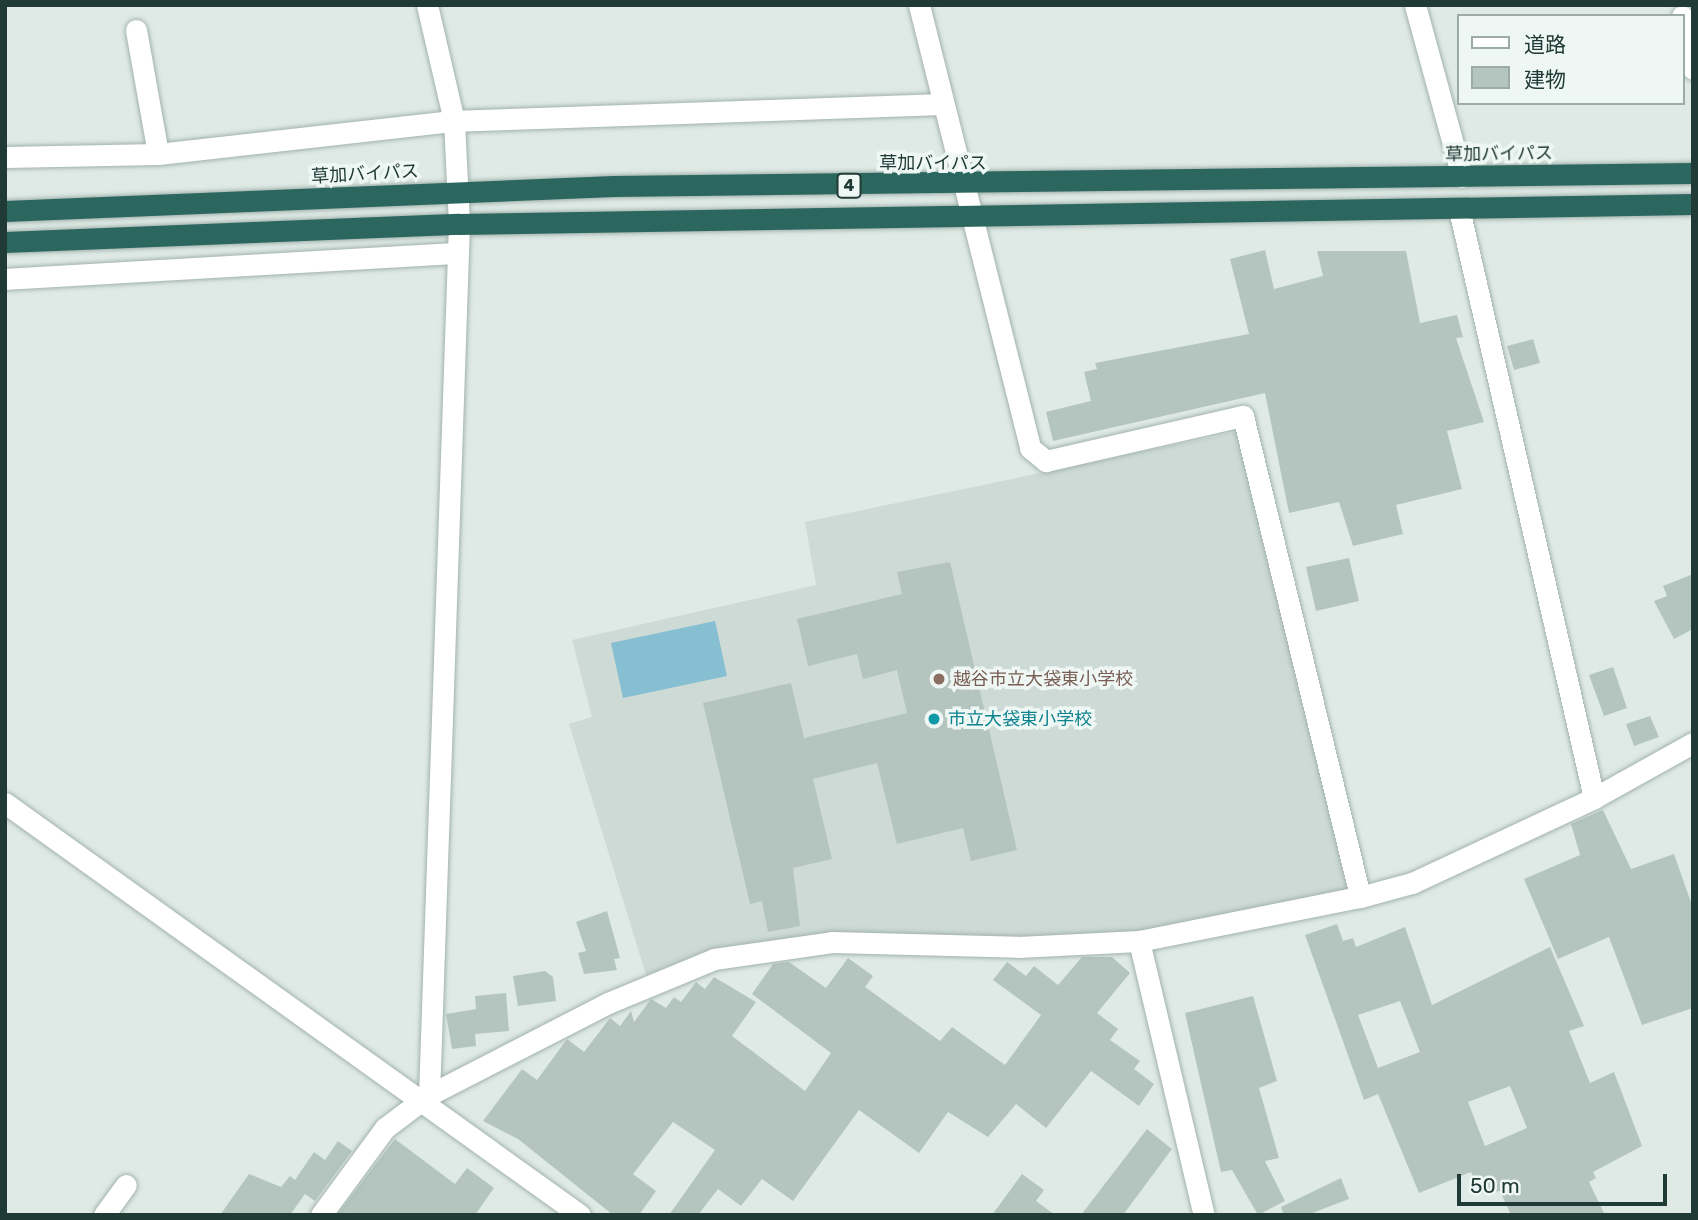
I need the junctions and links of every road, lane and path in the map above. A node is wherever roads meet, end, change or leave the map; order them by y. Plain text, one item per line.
1 (427, 5) edge
2 (919, 5) edge
3 (1415, 5) edge
4 (1684, 26) edge
5 (135, 30) dead end
6 (1693, 69) edge
7 (940, 104) junction
8 (454, 121) junction
9 (158, 154) junction
10 (5, 157) edge
11 (1693, 173) edge
12 (1462, 177) junction
13 (963, 186) junction
14 (459, 192) junction
15 (1693, 204) edge
16 (1459, 209) junction
17 (5, 211) edge
18 (970, 218) junction
19 (459, 224) junction
20 (5, 242) edge
21 (457, 253) junction
22 (5, 279) edge
23 (1693, 743) edge
24 (1594, 798) junction
25 (5, 803) edge
26 (1360, 897) junction
27 (1139, 941) junction
28 (426, 1099) junction
29 (126, 1185) dead end
30 (104, 1215) edge
31 (321, 1215) edge
32 (580, 1215) edge
33 (1204, 1215) edge

1 - 8 street
2 - 7 street
3 - 12 street
4 - 6 street
5 - 9 street
7 - 8 street
7 - 13 street
8 - 9 street
8 - 14 street
9 - 10 street
11 - 12 highway, 草加バイパス / 4
12 - 13 highway, 草加バイパス / 4
13 - 14 highway, 草加バイパス / 4
13 - 18 street
14 - 17 highway, 草加バイパス / 4
14 - 19 street
15 - 16 highway, 4
16 - 18 highway, 4
16 - 24 street
18 - 19 highway, 4
18 - 26 street
19 - 20 highway, 4
19 - 21 street
21 - 22 street
21 - 28 street
23 - 24 street
24 - 26 street
25 - 28 street
26 - 27 street
27 - 28 street
27 - 33 street
28 - 31 street
28 - 32 street
29 - 30 street

